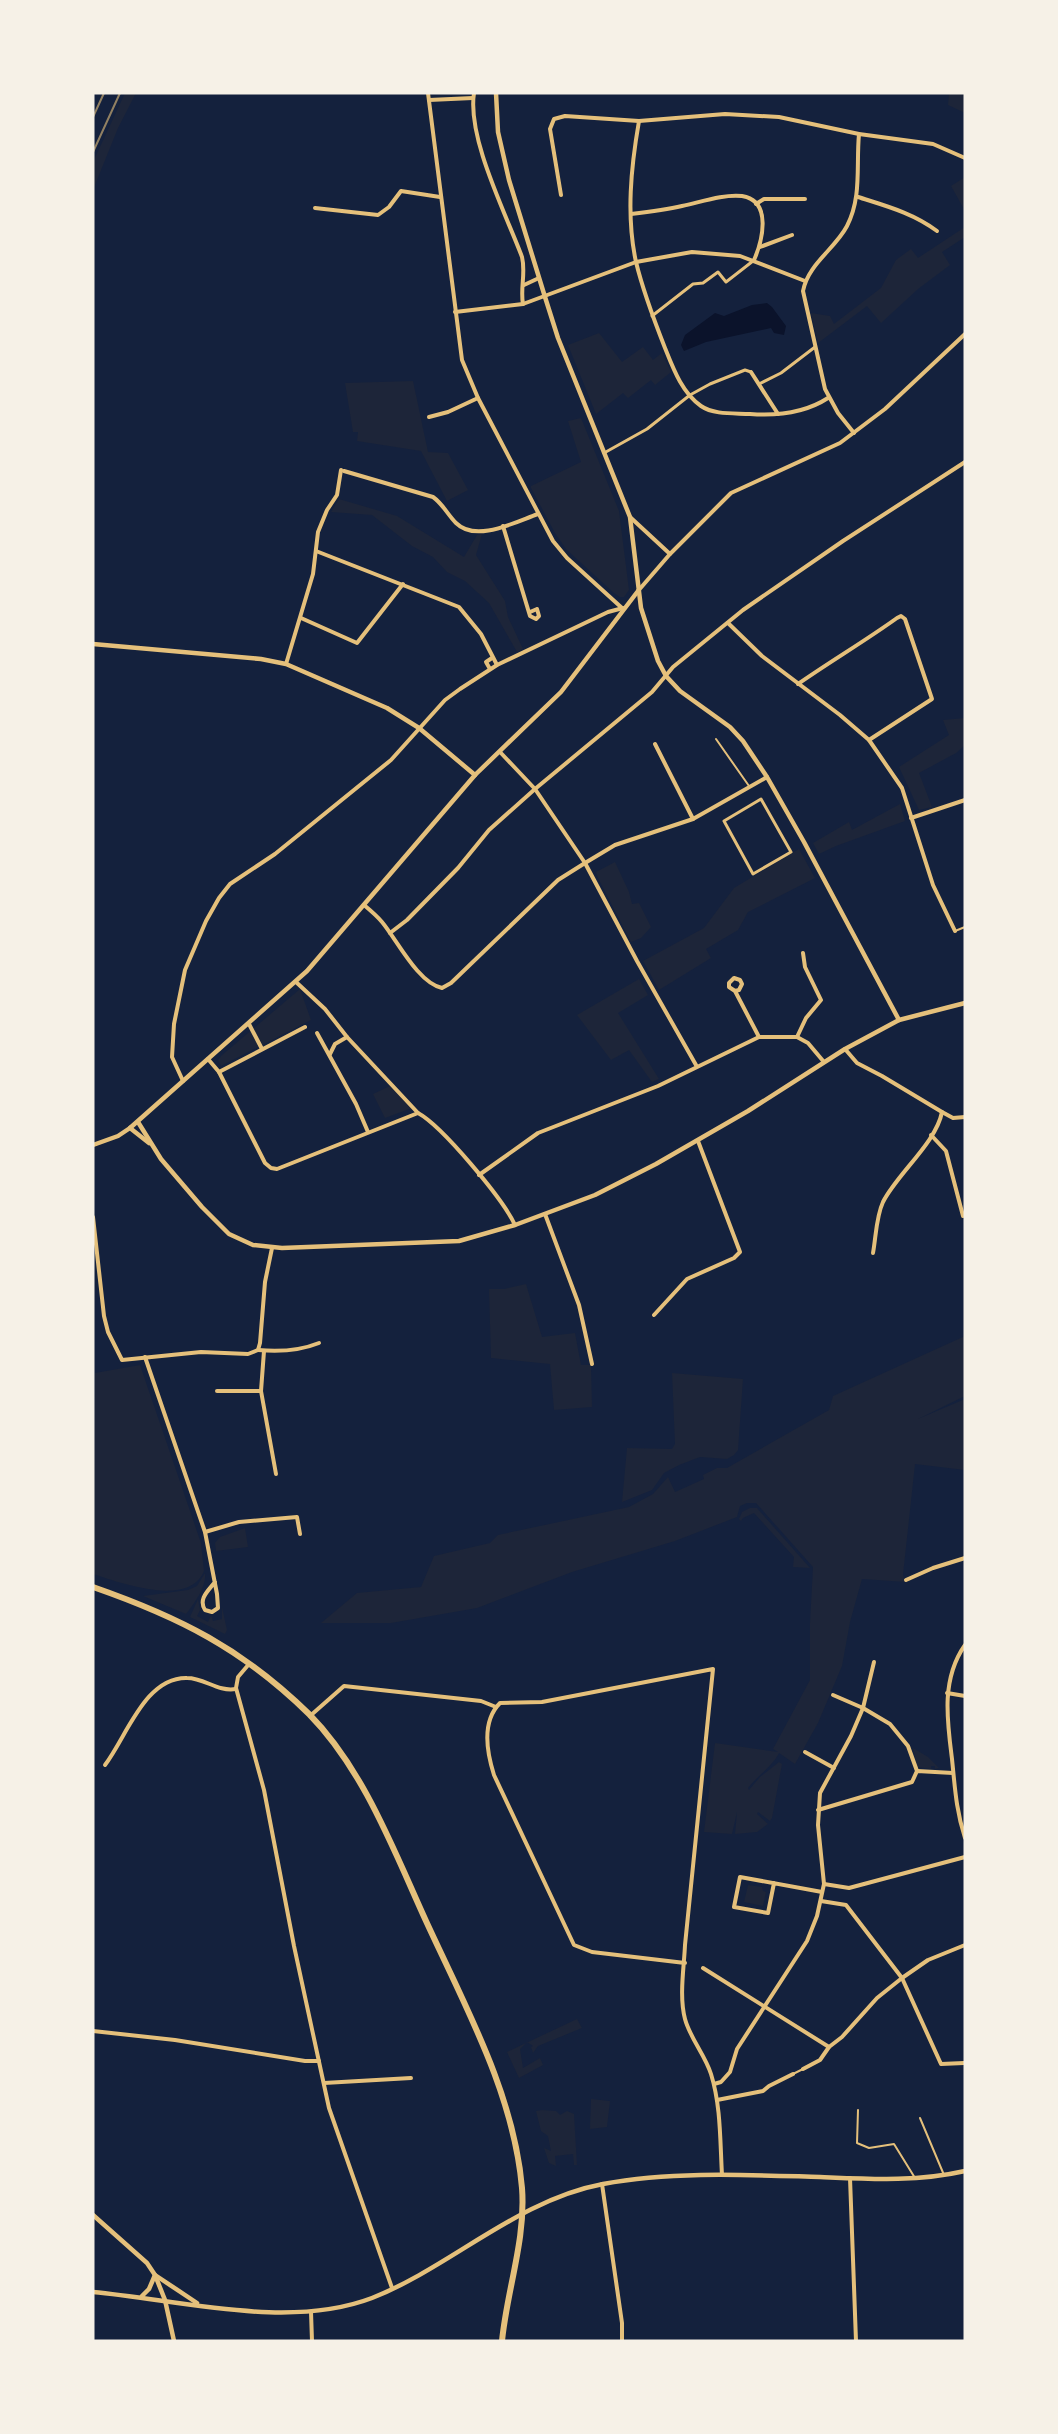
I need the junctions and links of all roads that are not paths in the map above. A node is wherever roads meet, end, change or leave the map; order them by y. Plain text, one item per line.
1 (428, 93) edge
2 (496, 93) edge
3 (474, 96) edge
4 (429, 100) junction
5 (639, 121) junction
6 (859, 135) junction
7 (965, 158) edge
8 (561, 195) dead end
9 (440, 197) junction
10 (858, 197) junction
11 (805, 199) dead end
12 (756, 204) junction
13 (315, 208) dead end
14 (631, 214) junction
15 (937, 231) dead end
16 (792, 235) dead end
17 (760, 247) junction
18 (754, 260) junction
19 (636, 262) junction
20 (539, 278) junction
21 (805, 281) junction
22 (523, 286) junction
23 (545, 297) junction
24 (523, 304) junction
25 (455, 312) junction
26 (652, 316) junction
27 (965, 334) edge
28 (815, 348) junction
29 (751, 372) joint
30 (759, 384) junction
31 (690, 395) junction
32 (478, 398) junction
33 (828, 398) junction
34 (778, 414) junction
35 (429, 417) dead end
36 (854, 433) junction
37 (604, 453) junction
38 (965, 462) edge
39 (538, 514) junction
40 (630, 517) junction
41 (503, 526) junction
42 (316, 551) junction
43 (670, 554) junction
44 (403, 584) junction
45 (638, 591) junction
46 (623, 608) junction
47 (530, 612) dead end
48 (301, 618) junction
49 (728, 623) junction
50 (93, 644) edge
51 (492, 658) junction
52 (286, 664) junction
53 (497, 665) junction
54 (490, 669) junction
55 (666, 676) junction
56 (798, 684) junction
57 (418, 728) junction
58 (716, 739) dead end
59 (869, 740) junction
60 (655, 744) dead end
61 (500, 752) junction
62 (476, 775) junction
63 (767, 777) junction
64 (749, 786) junction
65 (535, 789) junction
66 (965, 800) edge
67 (911, 818) junction
68 (693, 819) junction
69 (585, 863) junction
70 (753, 874) joint
71 (364, 905) junction
72 (965, 927) edge
73 (955, 931) joint
74 (390, 933) junction
75 (803, 953) dead end
76 (296, 982) junction
77 (735, 992) dead end
78 (965, 1003) edge
79 (899, 1020) junction
80 (249, 1024) junction
81 (305, 1027) dead end
82 (317, 1033) dead end
83 (347, 1037) junction
84 (759, 1037) junction
85 (797, 1037) junction
86 (262, 1048) junction
87 (845, 1049) junction
88 (330, 1054) junction
89 (208, 1059) junction
90 (824, 1062) junction
91 (697, 1065) junction
92 (219, 1072) junction
93 (183, 1081) junction
94 (942, 1112) junction
95 (418, 1113) junction
96 (965, 1117) edge
97 (138, 1122) junction
98 (130, 1128) junction
99 (368, 1132) junction
100 (931, 1135) junction
101 (698, 1141) junction
102 (93, 1145) edge
103 (151, 1145) junction
104 (480, 1175) junction
105 (545, 1214) junction
106 (963, 1216) dead end
107 (93, 1217) edge
108 (515, 1225) junction
109 (272, 1248) junction
110 (873, 1253) dead end
111 (654, 1315) dead end
112 (319, 1343) dead end
113 (258, 1350) junction
114 (264, 1351) junction
115 (145, 1357) junction
116 (592, 1364) dead end
117 (217, 1391) dead end
118 (261, 1391) junction
119 (276, 1474) dead end
120 (205, 1532) junction
121 (300, 1534) dead end
122 (965, 1558) edge
123 (906, 1580) dead end
124 (215, 1582) junction
125 (93, 1587) edge
126 (965, 1645) edge
127 (874, 1662) dead end
128 (249, 1664) junction
129 (236, 1689) junction
130 (947, 1693) junction
131 (832, 1695) dead end
132 (965, 1696) edge
133 (496, 1707) junction
134 (863, 1708) junction
135 (310, 1716) junction
136 (805, 1752) dead end
137 (105, 1765) dead end
138 (834, 1768) junction
139 (917, 1772) junction
140 (953, 1773) junction
141 (818, 1810) junction
142 (965, 1838) edge
143 (965, 1857) edge
144 (774, 1883) junction
145 (824, 1884) junction
146 (822, 1892) junction
147 (821, 1901) junction
148 (965, 1945) edge
149 (684, 1962) junction
150 (703, 1968) dead end
151 (902, 1978) junction
152 (764, 2008) junction
153 (93, 2031) edge
154 (828, 2047) junction
155 (319, 2061) junction
156 (964, 2063) edge
157 (803, 2069) joint
158 (793, 2074) joint
159 (411, 2078) dead end
160 (324, 2083) junction
161 (714, 2084) junction
162 (717, 2100) junction
163 (858, 2110) dead end
164 (920, 2118) dead end
165 (965, 2171) edge
166 (722, 2175) junction
167 (944, 2175) junction
168 (850, 2178) junction
169 (915, 2178) junction
170 (602, 2184) junction
171 (93, 2215) edge
172 (523, 2215) junction
173 (155, 2275) junction
174 (392, 2288) junction
175 (93, 2292) edge
176 (142, 2296) junction
177 (165, 2300) junction
178 (200, 2305) junction
179 (310, 2312) junction
180 (856, 2340) edge
181 (174, 2341) edge
182 (312, 2341) edge
183 (502, 2341) edge
184 (622, 2341) edge

1 - 4 street
2 - 20 street
3 - 4 street
3 - 22 street
4 - 9 street
5 - 6 street
5 - 8 street
5 - 14 street
6 - 7 street
6 - 10 street
9 - 13 street
9 - 25 street
10 - 15 street
10 - 21 street
11 - 12 street
12 - 14 street
12 - 17 street
14 - 19 street
16 - 17 street
17 - 18 street
18 - 19 street
18 - 21 street
18 - 26 street
19 - 23 street
19 - 26 street
20 - 22 street
20 - 23 street
21 - 28 street
22 - 24 street
23 - 24 street
23 - 37 street
24 - 25 street
25 - 32 street
26 - 31 street
27 - 36 street
28 - 30 street
28 - 33 street
29 - 30 street
29 - 31 street
30 - 34 street
31 - 34 street
31 - 37 street
32 - 35 street
32 - 39 street
33 - 34 street
33 - 36 street
36 - 43 street
37 - 40 street
38 - 49 street
39 - 41 street
39 - 46 street
40 - 43 street
40 - 45 street
41 - 42 street
41 - 47 street
42 - 44 street
42 - 48 street
43 - 45 street
44 - 48 street
44 - 51 street
45 - 46 street
45 - 55 street
46 - 53 street
46 - 61 street
48 - 52 street
49 - 55 street
49 - 56 street
50 - 52 street
51 - 53 street
51 - 54 street
52 - 57 street
53 - 54 street
54 - 57 street
55 - 63 street
55 - 65 street
56 - 59 street
56 - 59 street
57 - 62 street
57 - 93 street
58 - 64 lane
59 - 67 street
60 - 68 street
61 - 62 street
61 - 65 street
62 - 71 street
63 - 64 street
63 - 79 street
64 - 68 street
65 - 69 street
65 - 74 street
66 - 67 street
67 - 73 street
68 - 69 street
69 - 74 street
69 - 91 street
70 - 70 street
71 - 74 street
71 - 76 street
72 - 73 lane
75 - 85 street
76 - 80 street
76 - 83 street
77 - 84 street
78 - 79 street
79 - 87 street
80 - 86 street
80 - 89 street
81 - 86 street
82 - 88 street
83 - 88 street
83 - 95 street
84 - 85 street
84 - 91 street
85 - 90 street
86 - 92 street
87 - 90 street
87 - 94 street
88 - 99 street
89 - 92 street
89 - 93 street
90 - 101 street
91 - 104 street
92 - 99 street
93 - 97 street
94 - 96 street
94 - 100 street
95 - 99 street
95 - 104 street
97 - 98 street
97 - 103 street
98 - 102 street
98 - 103 street
100 - 106 street
100 - 110 street
101 - 105 street
101 - 111 street
103 - 109 street
104 - 108 street
105 - 108 street
105 - 116 street
107 - 115 street
108 - 109 street
109 - 113 street
112 - 114 street
113 - 114 street
113 - 115 street
114 - 118 street
115 - 120 street
117 - 118 street
118 - 119 street
120 - 121 street
120 - 124 street
122 - 123 street
124 - 124 street
125 - 128 main road
126 - 130 street
127 - 134 street
128 - 129 street
128 - 135 main road
129 - 137 street
129 - 155 street
130 - 132 street
130 - 140 street
131 - 134 street
133 - 135 street
133 - 149 street
133 - 149 street
134 - 138 street
134 - 139 street
135 - 172 main road
136 - 138 street
138 - 141 street
139 - 140 street
139 - 141 street
140 - 142 street
141 - 145 street
143 - 145 street
144 - 144 street
144 - 146 street
145 - 146 street
146 - 147 street
147 - 151 street
147 - 152 street
148 - 151 street
149 - 161 street
150 - 152 street
151 - 154 street
151 - 156 street
152 - 154 street
152 - 161 street
153 - 155 street
154 - 157 street
155 - 160 street
157 - 158 lane
158 - 162 street
159 - 160 street
160 - 174 street
161 - 162 street
162 - 166 street
163 - 169 lane
164 - 167 lane
165 - 167 street
166 - 168 street
166 - 170 street
167 - 169 street
168 - 169 street
168 - 180 street
170 - 172 street
170 - 184 street
171 - 173 street
172 - 174 street
172 - 183 main road
173 - 176 street
173 - 177 street
173 - 178 street
174 - 179 street
175 - 176 street
176 - 177 street
177 - 178 street
177 - 181 street
178 - 179 street
179 - 182 street

